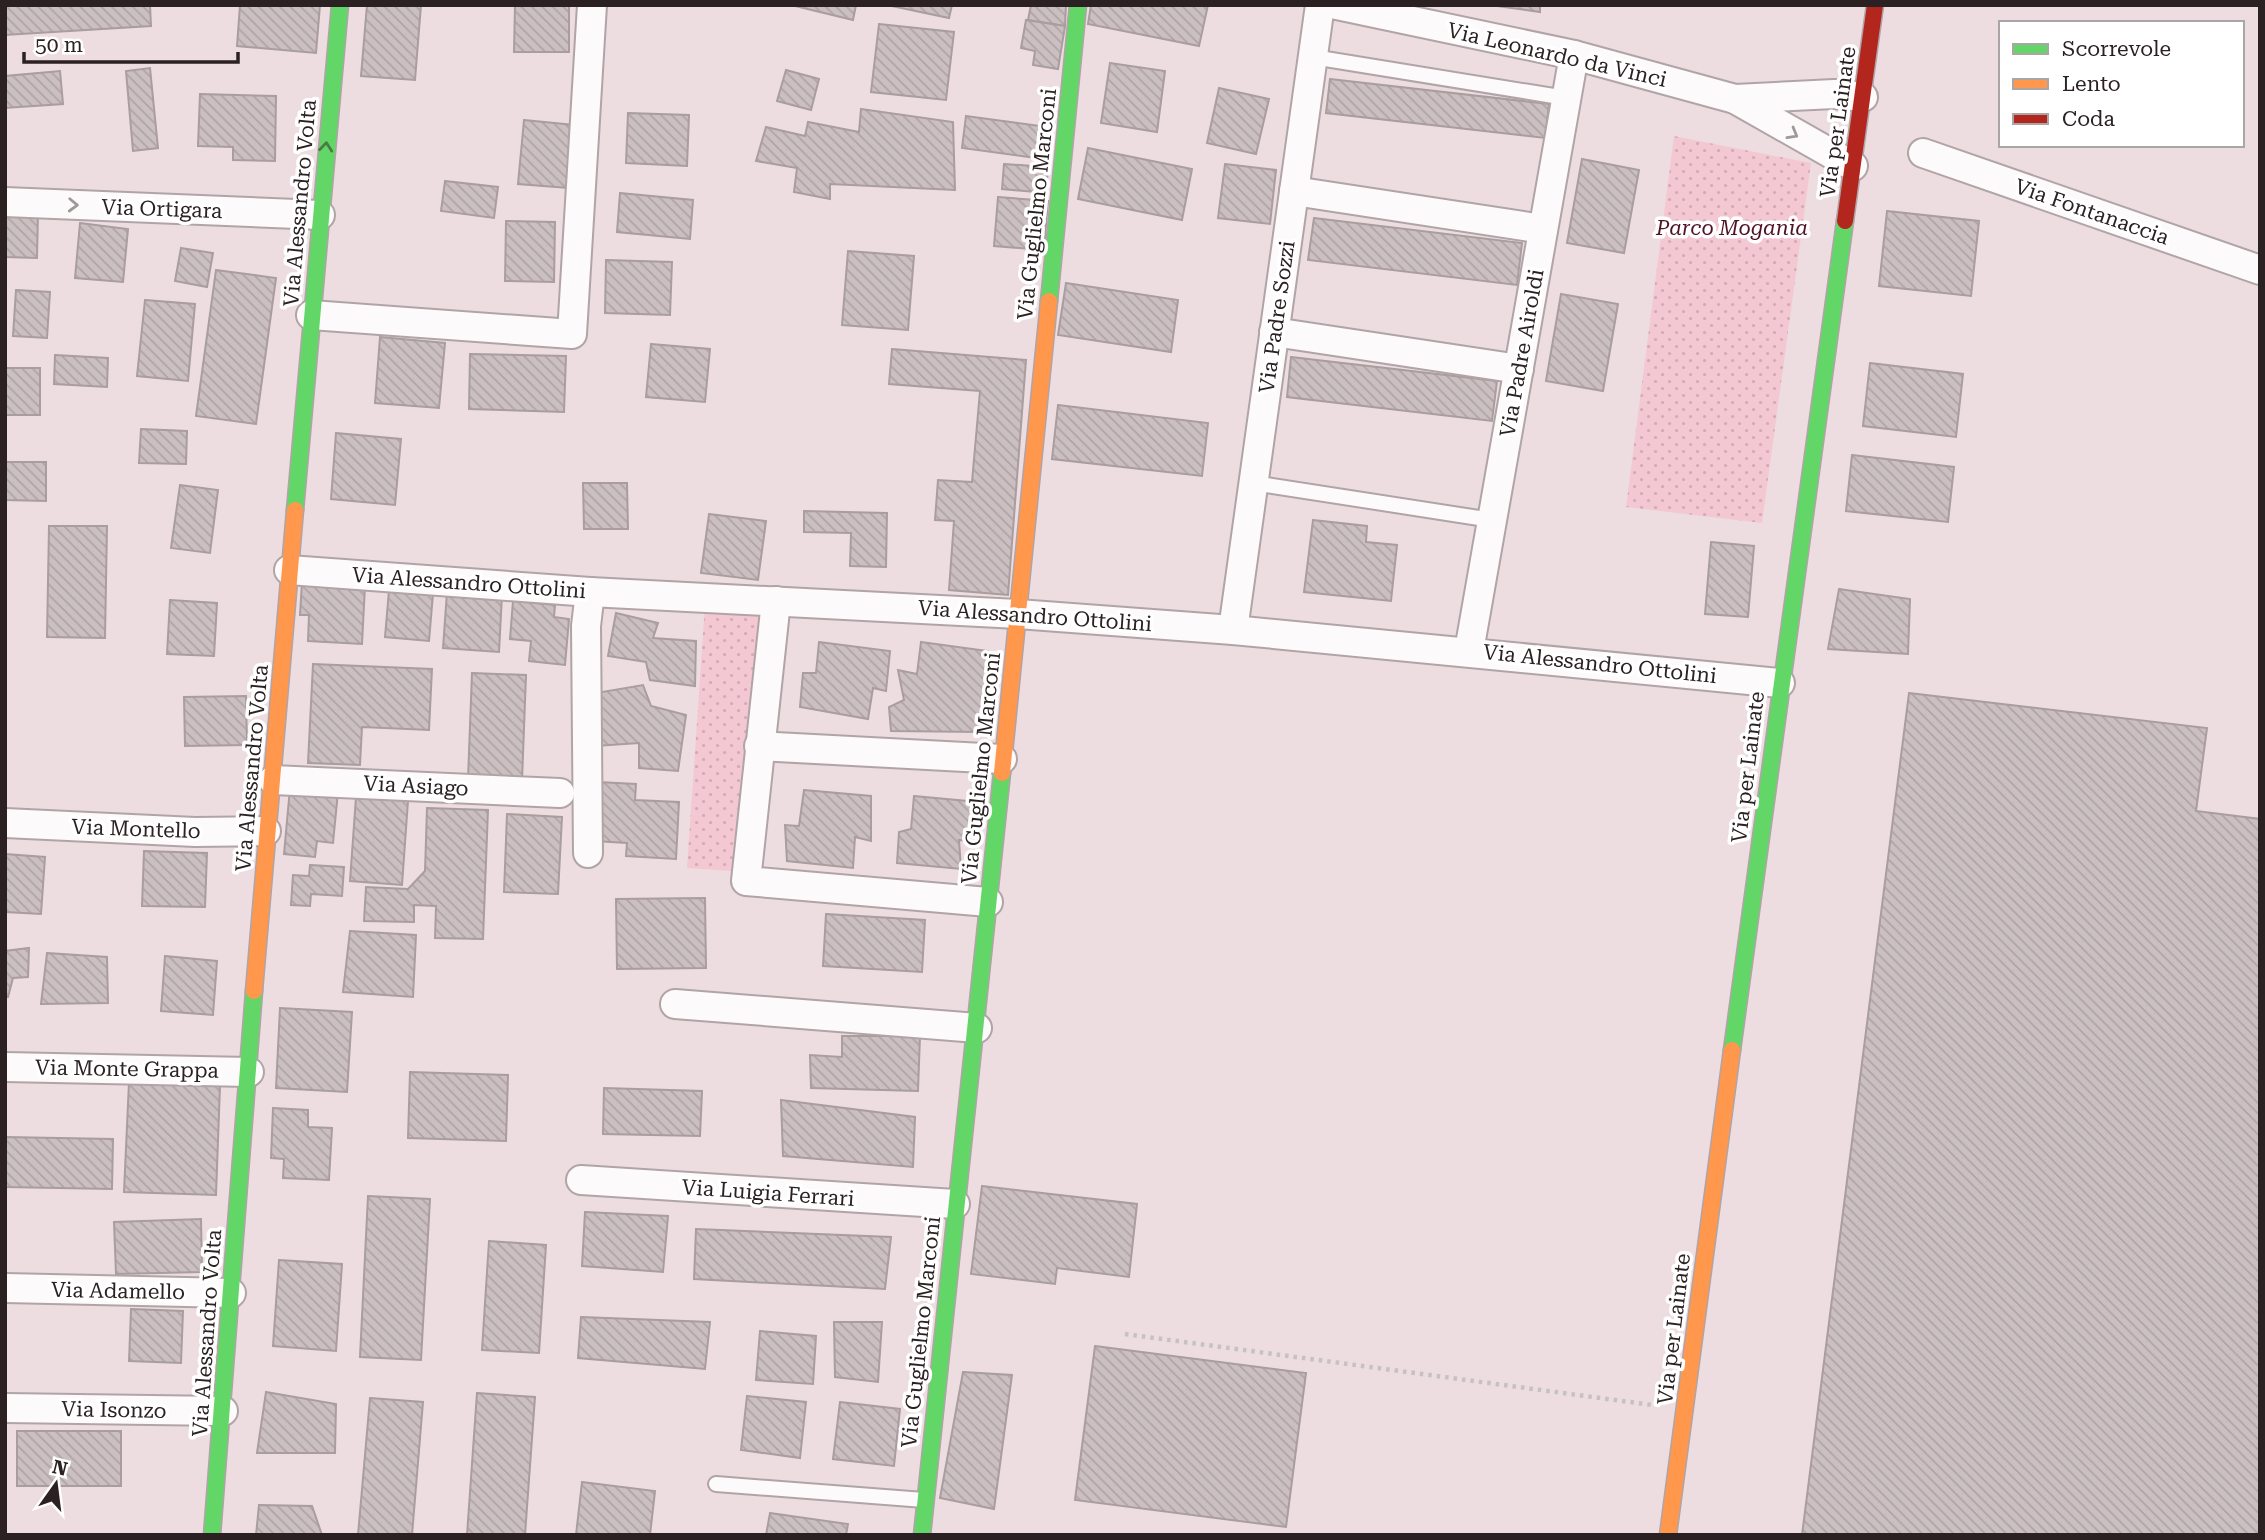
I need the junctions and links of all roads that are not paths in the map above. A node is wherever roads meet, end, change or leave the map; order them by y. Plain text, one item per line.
1 (340, 5) edge
2 (592, 5) edge
3 (1077, 5) edge
4 (1321, 5) edge
5 (1337, 5) edge
6 (1875, 5) edge
7 (1574, 55) junction
8 (1313, 57) junction
9 (1863, 97) junction
10 (1566, 98) junction
11 (1735, 99) junction
12 (1923, 153) dead end
13 (1853, 166) junction
14 (1294, 191) junction
15 (5, 202) edge
16 (320, 215) junction
17 (1544, 229) junction
18 (2260, 270) edge
19 (311, 314) junction
20 (1275, 332) junction
21 (1519, 369) junction
22 (1253, 483) junction
23 (1492, 520) junction
24 (289, 570) junction
25 (590, 592) junction
26 (776, 601) junction
27 (1018, 614) junction
28 (1233, 630) junction
29 (1469, 651) junction
30 (1780, 683) junction
31 (759, 746) junction
32 (1002, 759) junction
33 (273, 779) junction
34 (560, 793) dead end
35 (5, 823) edge
36 (266, 831) junction
37 (588, 853) dead end
38 (988, 902) junction
39 (675, 1004) dead end
40 (976, 1028) junction
41 (5, 1067) edge
42 (249, 1072) junction
43 (581, 1180) dead end
44 (955, 1204) junction
45 (5, 1288) edge
46 (231, 1293) junction
47 (5, 1408) edge
48 (223, 1411) junction
49 (716, 1485) dead end
50 (925, 1500) junction
51 (212, 1535) edge
52 (922, 1535) edge
53 (1668, 1535) edge

16 -> 1 street, Via Alessandro Volta
2 - 19 street
3 - 27 street, Via Guglielmo Marconi
4 - 8 street, Via Padre Sozzi
5 - 7 street, Via Leonardo da Vinci
6 - 9 street, Via per Lainate
7 - 10 street, Via Padre Airoldi
7 - 11 street, Via Leonardo da Vinci
8 - 10 lane
8 - 14 street, Via Padre Sozzi
9 - 11 street
9 - 13 street, Via per Lainate
10 - 17 street, Via Padre Airoldi
11 -> 13 street
12 - 18 street, Via Fontanaccia
13 - 30 street, Via per Lainate
14 - 17 street
14 - 20 street, Via Padre Sozzi
15 -> 16 street, Via Ortigara
16 - 19 street, Via Alessandro Volta
17 - 21 street, Via Padre Airoldi
19 - 24 street, Via Alessandro Volta
20 - 21 street
20 - 22 street, Via Padre Sozzi
21 - 23 street, Via Padre Airoldi
22 - 23 lane
22 - 28 street, Via Padre Sozzi
23 - 29 street, Via Padre Airoldi
24 - 25 street, Via Alessandro Ottolini
24 - 33 street, Via Alessandro Volta
25 - 26 street, Via Alessandro Ottolini
25 - 37 street
26 - 27 street, Via Alessandro Ottolini
26 - 31 street
27 - 28 street, Via Alessandro Ottolini
27 - 32 street, Via Guglielmo Marconi
28 - 29 street, Via Alessandro Ottolini
29 - 30 street, Via Alessandro Ottolini
30 - 53 street, Via per Lainate
31 - 32 street
31 - 38 street
32 - 38 street, Via Guglielmo Marconi
33 - 34 street, Via Asiago
33 - 36 street, Via Alessandro Volta
35 - 36 street, Via Montello
36 - 42 street, Via Alessandro Volta
38 - 40 street, Via Guglielmo Marconi
39 - 40 street
40 - 44 street, Via Guglielmo Marconi
41 - 42 street, Via Monte Grappa
42 - 46 street, Via Alessandro Volta
43 - 44 street, Via Luigia Ferrari
44 - 50 street, Via Guglielmo Marconi
45 - 46 street, Via Adamello
46 - 48 street, Via Alessandro Volta
47 - 48 street, Via Isonzo
48 - 51 street, Via Alessandro Volta
49 - 50 lane
50 - 52 street, Via Guglielmo Marconi

